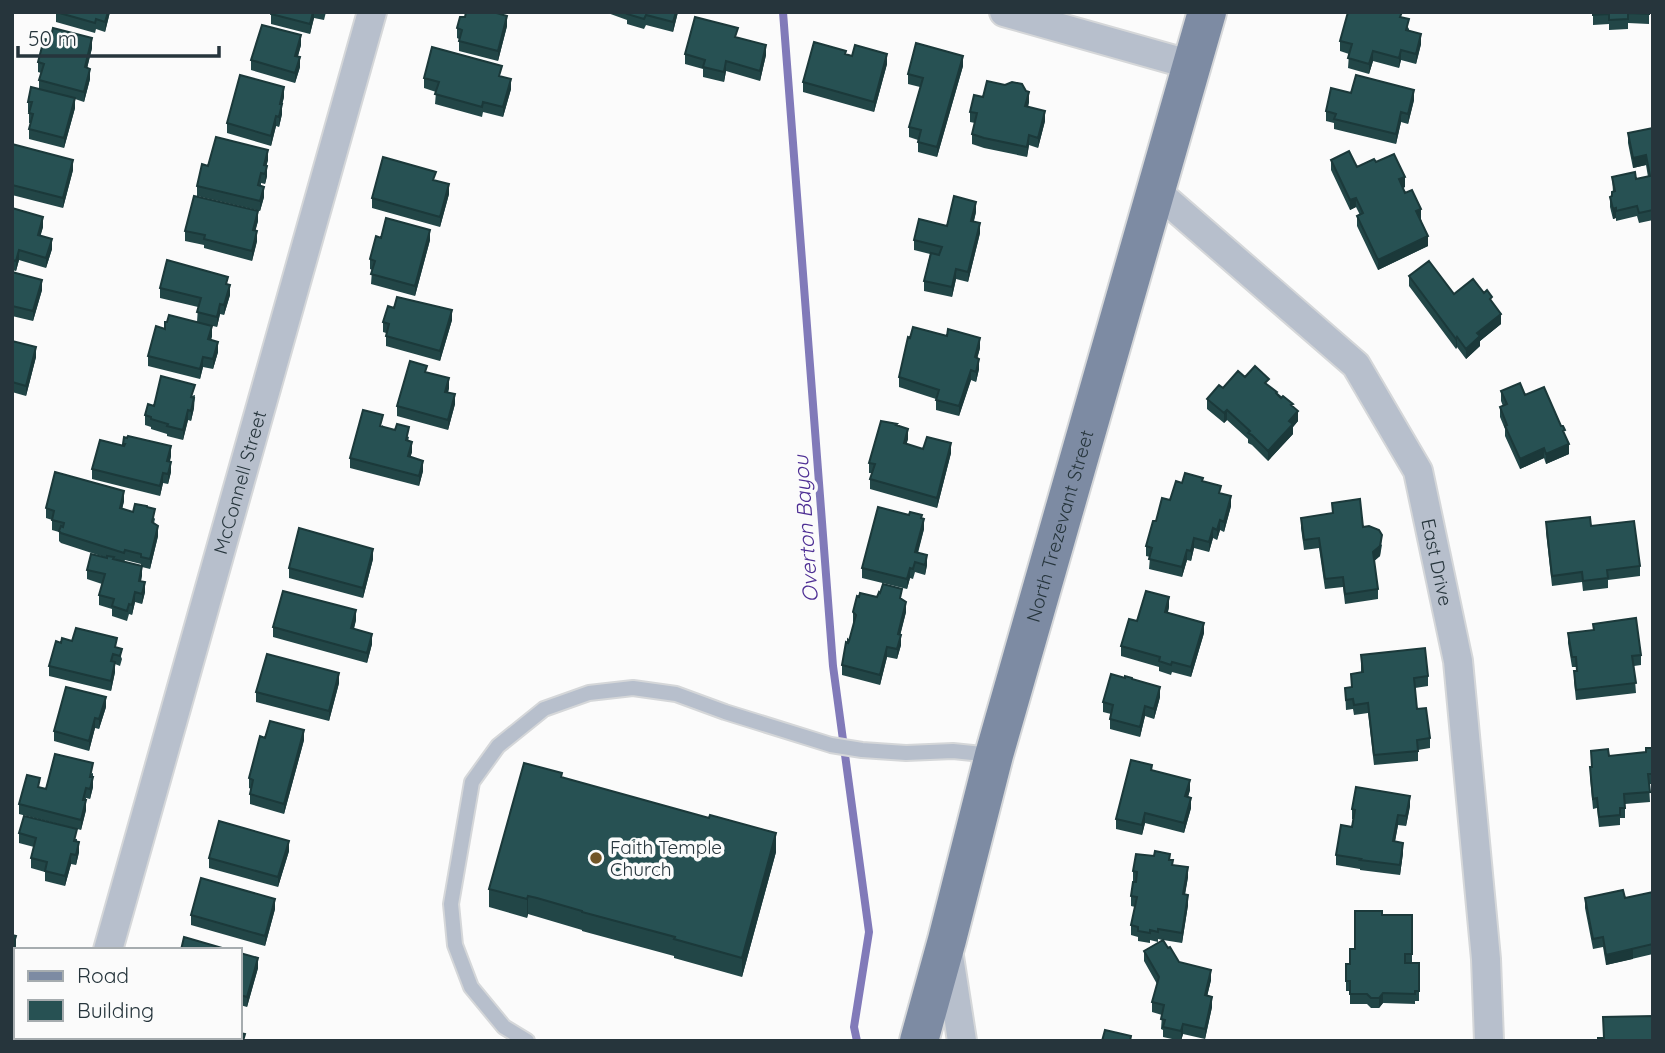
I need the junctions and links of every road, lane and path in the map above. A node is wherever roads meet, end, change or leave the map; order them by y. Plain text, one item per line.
1 (372, 12) edge
2 (1004, 12) edge
3 (1207, 12) edge
4 (1192, 65) junction
5 (1156, 191) junction
6 (993, 755) junction
7 (947, 940) junction
8 (109, 948) edge
9 (527, 1041) edge
10 (919, 1041) edge
11 (962, 1041) edge
12 (1489, 1041) edge

1 - 8 street, McConnell Street
2 - 4 street
3 - 4 main road, North Trezevant Street
4 - 5 main road, North Trezevant Street
5 - 6 main road, North Trezevant Street
5 - 12 street, East Drive
6 - 7 main road, North Trezevant Street
6 - 9 lane
7 - 10 main road, North Trezevant Street
7 - 11 street

